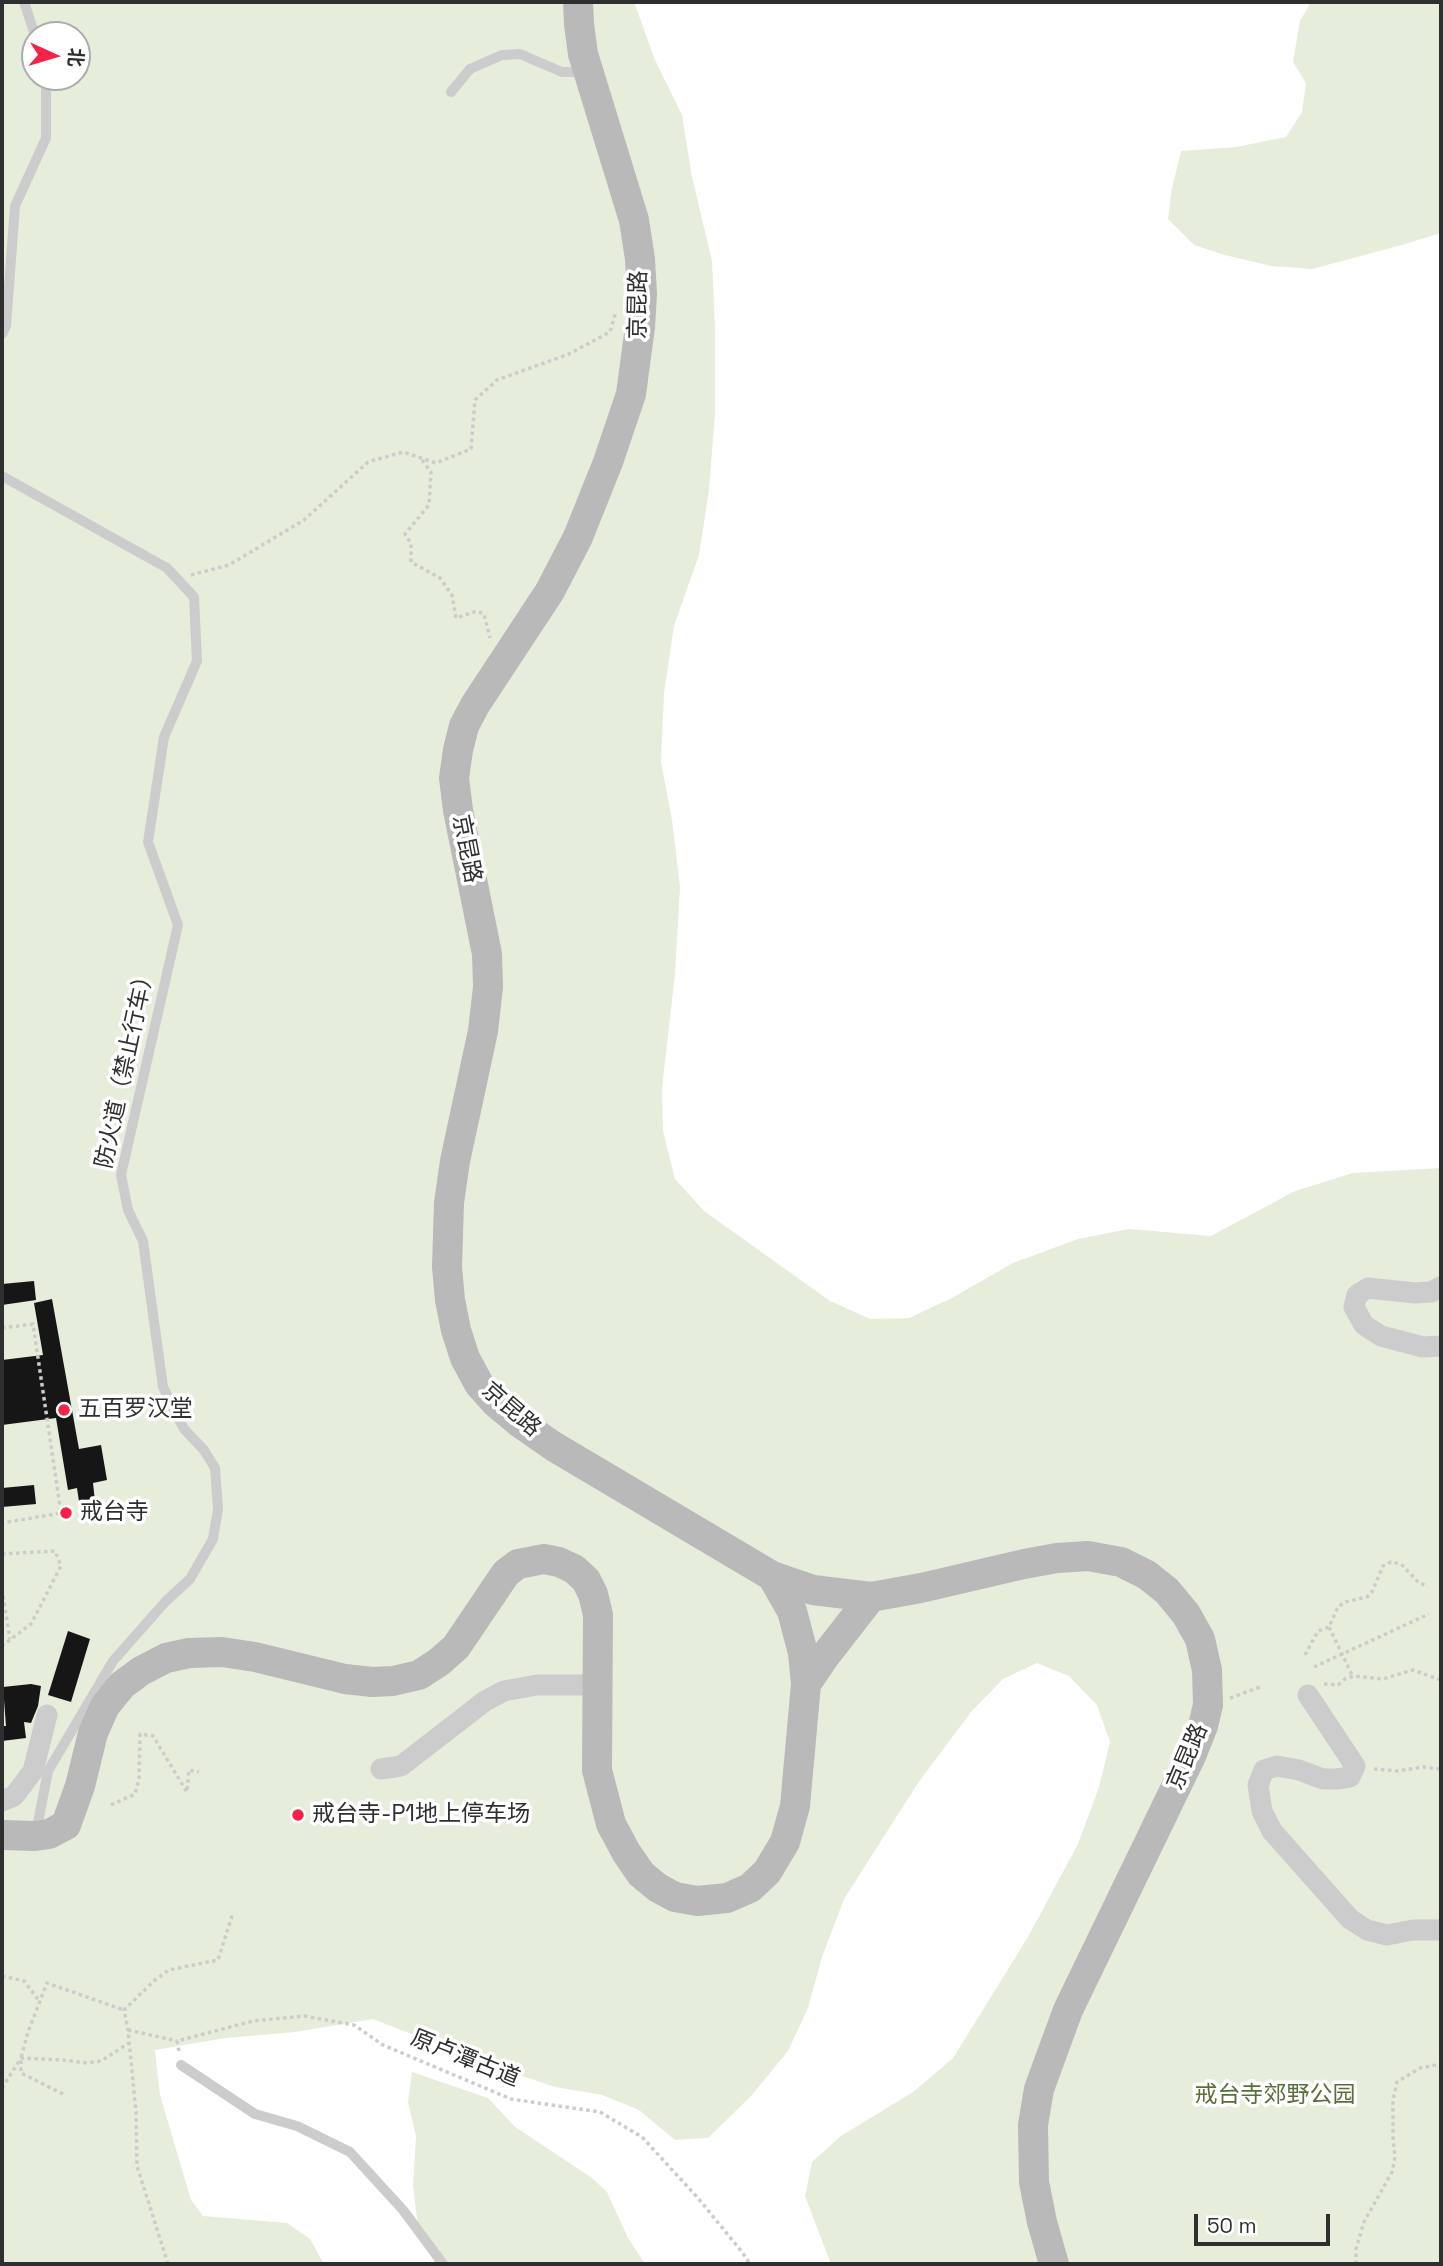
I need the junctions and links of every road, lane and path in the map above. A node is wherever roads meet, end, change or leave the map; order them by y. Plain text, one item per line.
1 (24, 2) edge
2 (578, 2) edge
3 (30, 21) edge
4 (588, 72) junction
5 (47, 91) edge
6 (452, 92) dead end
7 (618, 301) dead end
8 (2, 334) edge
9 (421, 458) junction
10 (2, 476) edge
11 (177, 578) junction
12 (511, 651) junction
13 (1441, 1287) edge
14 (2, 1328) edge
15 (1441, 1346) edge
16 (2, 1523) edge
17 (2, 1554) edge
18 (772, 1576) junction
19 (1428, 1586) dead end
20 (2, 1589) edge
21 (871, 1597) junction
22 (1429, 1614) dead end
23 (1329, 1627) junction
24 (10, 1640) junction
25 (2, 1646) edge
26 (1305, 1655) dead end
27 (1342, 1655) junction
28 (1314, 1667) dead end
29 (1353, 1677) junction
30 (1441, 1679) edge
31 (806, 1684) junction
32 (597, 1685) junction
33 (1263, 1686) dead end
34 (1312, 1688) joint
35 (1208, 1705) junction
36 (47, 1715) dead end
37 (1355, 1766) junction
38 (381, 1769) dead end
39 (1441, 1769) edge
40 (199, 1772) dead end
41 (2, 1801) edge
42 (111, 1805) dead end
43 (2, 1835) edge
44 (35, 1836) junction
45 (233, 1913) dead end
46 (1441, 1930) edge
47 (2, 1976) edge
48 (40, 2001) junction
49 (124, 2010) junction
50 (128, 2030) junction
51 (177, 2041) junction
52 (129, 2043) junction
53 (20, 2057) junction
54 (1441, 2064) edge
55 (181, 2065) joint
56 (2, 2088) edge
57 (63, 2094) dead end
58 (168, 2264) edge
59 (443, 2264) edge
60 (750, 2264) edge
61 (1054, 2264) edge
62 (1356, 2264) edge

1 - 3 lane
2 - 4 main road, 京昆路
4 - 6 lane
4 - 12 main road, 京昆路
5 - 8 lane
7 - 9 path
9 - 11 path
9 - 12 path
10 - 11 lane, 防火道（禁止行车）
11 - 44 lane, 防火道（禁止行车）
12 - 18 main road, 京昆路
13 - 15 street
14 - 16 path
17 - 24 path
18 - 21 main road, 京昆路
18 - 31 main road
19 - 23 path
20 - 24 path
21 - 31 main road
21 - 35 main road, 京昆路
22 - 27 path
23 - 26 path
23 - 27 path
24 - 25 path
27 - 28 path
27 - 29 path
29 - 30 path
29 - 34 path
31 - 32 main road
32 - 38 street
32 - 44 main road
33 - 35 path
34 - 37 street
35 - 61 main road, 京昆路
36 - 41 street
37 - 39 path
37 - 46 street
40 - 42 path
43 - 44 main road
45 - 49 path
47 - 48 path
48 - 49 path
48 - 53 path
49 - 50 path
50 - 51 path
50 - 52 path
51 - 55 path
51 - 60 path, 原卢潭古道
52 - 53 path
52 - 58 path
53 - 56 path
53 - 57 path
54 - 62 path
55 - 59 lane

